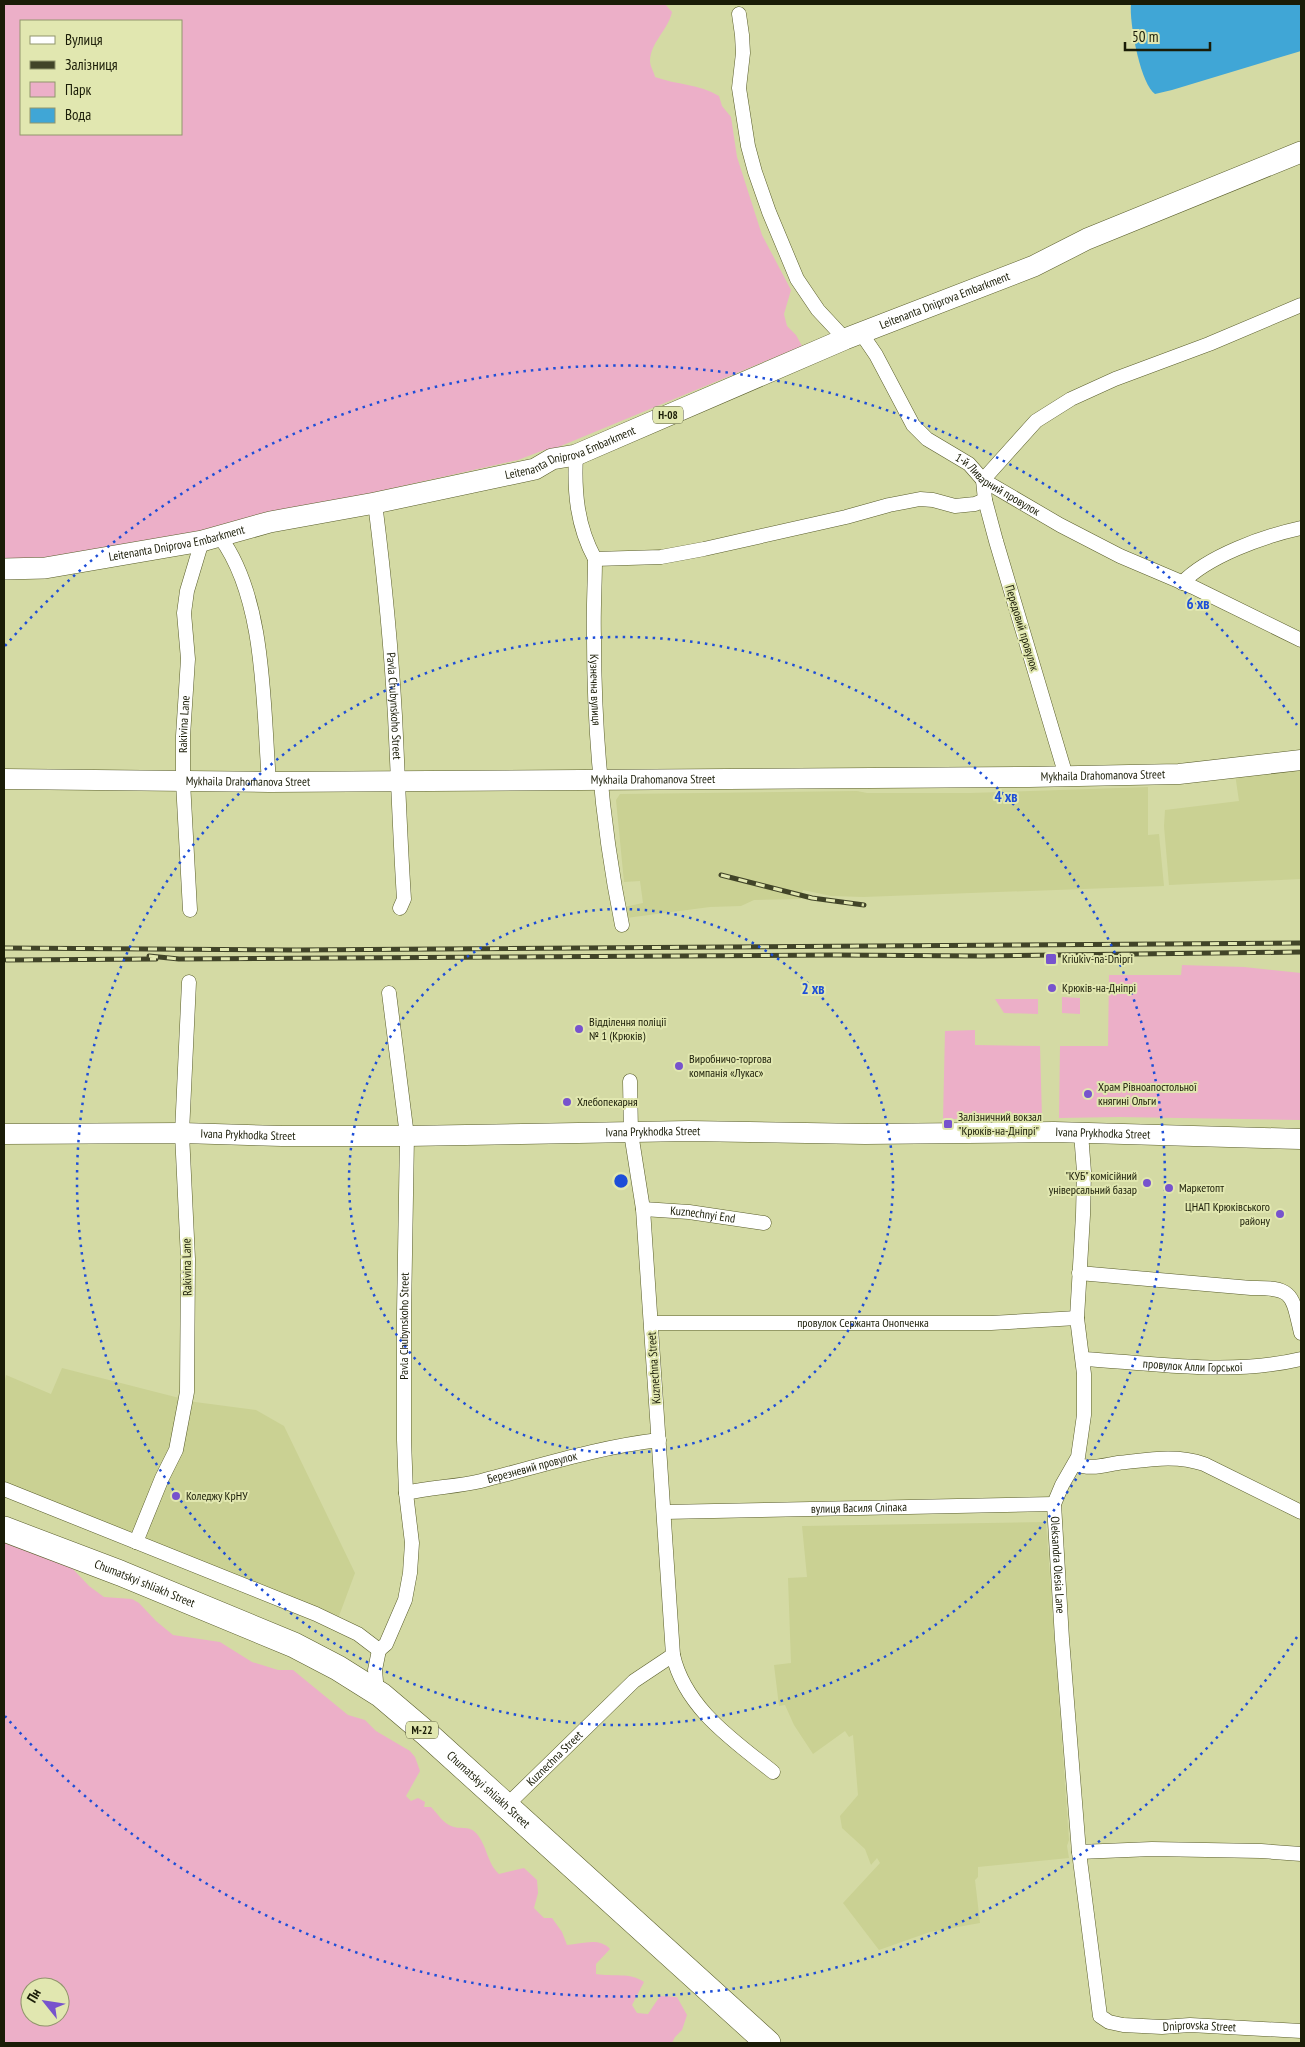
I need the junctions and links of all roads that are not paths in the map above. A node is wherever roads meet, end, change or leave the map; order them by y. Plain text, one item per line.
1 (739, 14) dead end
2 (1301, 152) edge
3 (1301, 305) edge
4 (853, 336) junction
5 (576, 455) junction
6 (983, 480) junction
7 (985, 500) junction
8 (376, 503) junction
9 (1301, 528) edge
10 (211, 539) junction
11 (595, 559) junction
12 (4, 569) edge
13 (1182, 583) junction
14 (1301, 640) edge
15 (1301, 760) edge
16 (1066, 776) junction
17 (4, 779) edge
18 (601, 779) junction
19 (397, 781) junction
20 (183, 782) junction
21 (269, 782) junction
22 (400, 908) dead end
23 (190, 910) dead end
24 (622, 925) dead end
25 (188, 982) dead end
26 (389, 993) dead end
27 (630, 1081) dead end
28 (182, 1133) junction
29 (631, 1133) junction
30 (1081, 1133) junction
31 (4, 1134) edge
32 (407, 1136) junction
33 (1301, 1139) edge
34 (643, 1209) junction
35 (764, 1223) dead end
36 (1080, 1272) junction
37 (1077, 1318) junction
38 (650, 1323) junction
39 (1301, 1333) edge
40 (1083, 1359) junction
41 (1301, 1359) edge
42 (659, 1440) junction
43 (1076, 1464) junction
44 (4, 1489) edge
45 (406, 1493) junction
46 (1054, 1504) junction
47 (664, 1512) junction
48 (1301, 1512) edge
49 (4, 1529) edge
50 (136, 1542) junction
51 (379, 1650) junction
52 (673, 1655) junction
53 (377, 1692) junction
54 (773, 1772) dead end
55 (506, 1806) junction
56 (1079, 1852) junction
57 (1301, 1854) edge
58 (1100, 2016) joint
59 (1301, 2031) edge
60 (768, 2043) edge

1 - 4 street, 1-й Ливарний провулок
2 - 4 main road, Leitenanta Dniprova Embarkment / Н-08
3 - 6 street
4 - 5 main road, Leitenanta Dniprova Embarkment / Н-08
4 - 6 street, 1-й Ливарний провулок
5 - 8 main road, Leitenanta Dniprova Embarkment / Н-08
5 - 11 street, Кузнечна вулиця
6 - 7 street, Передовий провулок
6 - 13 street, 1-й Ливарний провулок
7 - 11 street
7 - 16 street, Передовий провулок
8 - 10 main road, Leitenanta Dniprova Embarkment / Н-08
8 - 19 street, Pavla Chubynskoho Street
9 - 13 street
10 - 12 main road, Leitenanta Dniprova Embarkment / Н-08
10 - 20 street, Rakivina Lane
10 - 21 street
11 - 18 street, Кузнечна вулиця
13 - 14 street, 1-й Ливарний провулок
15 - 16 main road, Mykhaila Drahomanova Street
16 - 18 main road, Mykhaila Drahomanova Street
17 - 20 main road, Mykhaila Drahomanova Street
18 - 19 main road, Mykhaila Drahomanova Street
18 - 24 street, Кузнечна вулиця
19 - 21 main road, Mykhaila Drahomanova Street
19 - 22 street, Pavla Chubynskoho Street
20 - 21 main road, Mykhaila Drahomanova Street
20 - 23 street, Rakivina Lane
25 - 28 street, Rakivina Lane
26 - 32 street, Pavla Chubynskoho Street
27 - 29 street, Kuznechna Street
28 - 31 main road, Ivana Prykhodka Street
28 - 32 main road, Ivana Prykhodka Street
28 - 50 street, Rakivina Lane
29 - 30 main road, Ivana Prykhodka Street
29 - 32 main road, Ivana Prykhodka Street
29 - 34 street, Kuznechna Street
30 - 33 main road, Ivana Prykhodka Street
30 - 36 street, Oleksandra Olesia Lane
32 - 45 street, Pavla Chubynskoho Street
34 - 35 street, Kuznechnyi End
34 - 38 street, Kuznechna Street
36 - 37 street, Oleksandra Olesia Lane
36 - 39 street
37 - 38 street, провулок Сержанта Онопченка
37 - 40 street, Oleksandra Olesia Lane
38 - 42 street, Kuznechna Street
40 - 41 street, провулок Алли Горської
40 - 43 street, Oleksandra Olesia Lane
42 - 45 street, Березневий провулок
42 - 47 street, Kuznechna Street
43 - 46 street, Oleksandra Olesia Lane
43 - 48 street
44 - 50 street
45 - 51 street, Pavla Chubynskoho Street
46 - 47 street, вулиця Василя Сліпака
46 - 56 street, Oleksandra Olesia Lane
47 - 52 street, Kuznechna Street
49 - 53 highway, Chumatskyi shliakh Street / М-22
50 - 51 street
51 - 53 street
52 - 54 street, Kuznechna Street
52 - 55 street, Kuznechna Street
53 - 55 highway, Chumatskyi shliakh Street / М-22
55 - 60 highway, Chumatskyi shliakh Street / М-22
56 - 57 street
56 - 58 street, Oleksandra Olesia Lane
58 - 59 street, Dniprovska Street

